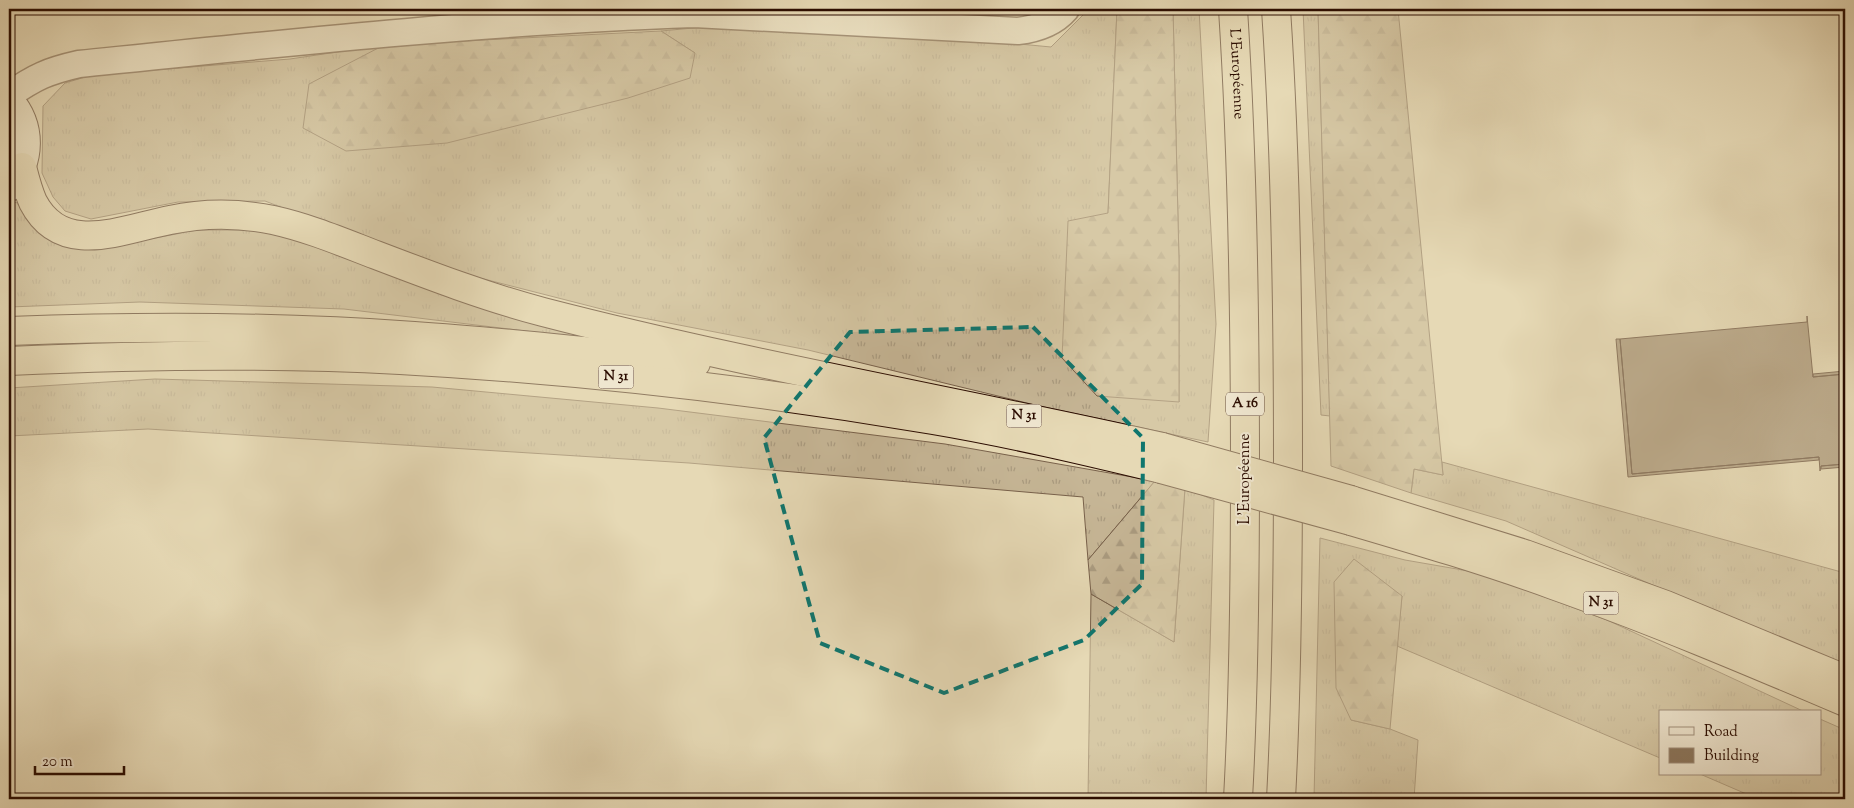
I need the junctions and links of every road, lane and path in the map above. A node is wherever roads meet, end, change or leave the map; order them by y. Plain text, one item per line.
1 (1066, 9) edge
2 (1233, 9) edge
3 (1276, 9) edge
4 (9, 95) edge
5 (9, 100) edge
6 (15, 177) edge
7 (9, 331) edge
8 (62, 358) junction
9 (9, 361) edge
10 (9, 371) edge
11 (886, 390) junction
12 (1162, 458) junction
13 (1351, 510) junction
14 (1845, 679) edge
15 (1845, 702) edge
16 (1238, 799) edge
17 (1281, 799) edge

1 - 4 street
2 - 16 highway, L'Européenne / A 16
3 - 17 highway
5 - 6 street
6 - 11 highway
7 - 11 highway, N 31
8 - 9 highway, N 31
8 - 10 highway
8 - 12 highway, N 31
11 - 12 highway, N 31
12 - 13 highway, N 31, bridge
13 - 14 highway, N 31
13 - 15 highway, N 31

